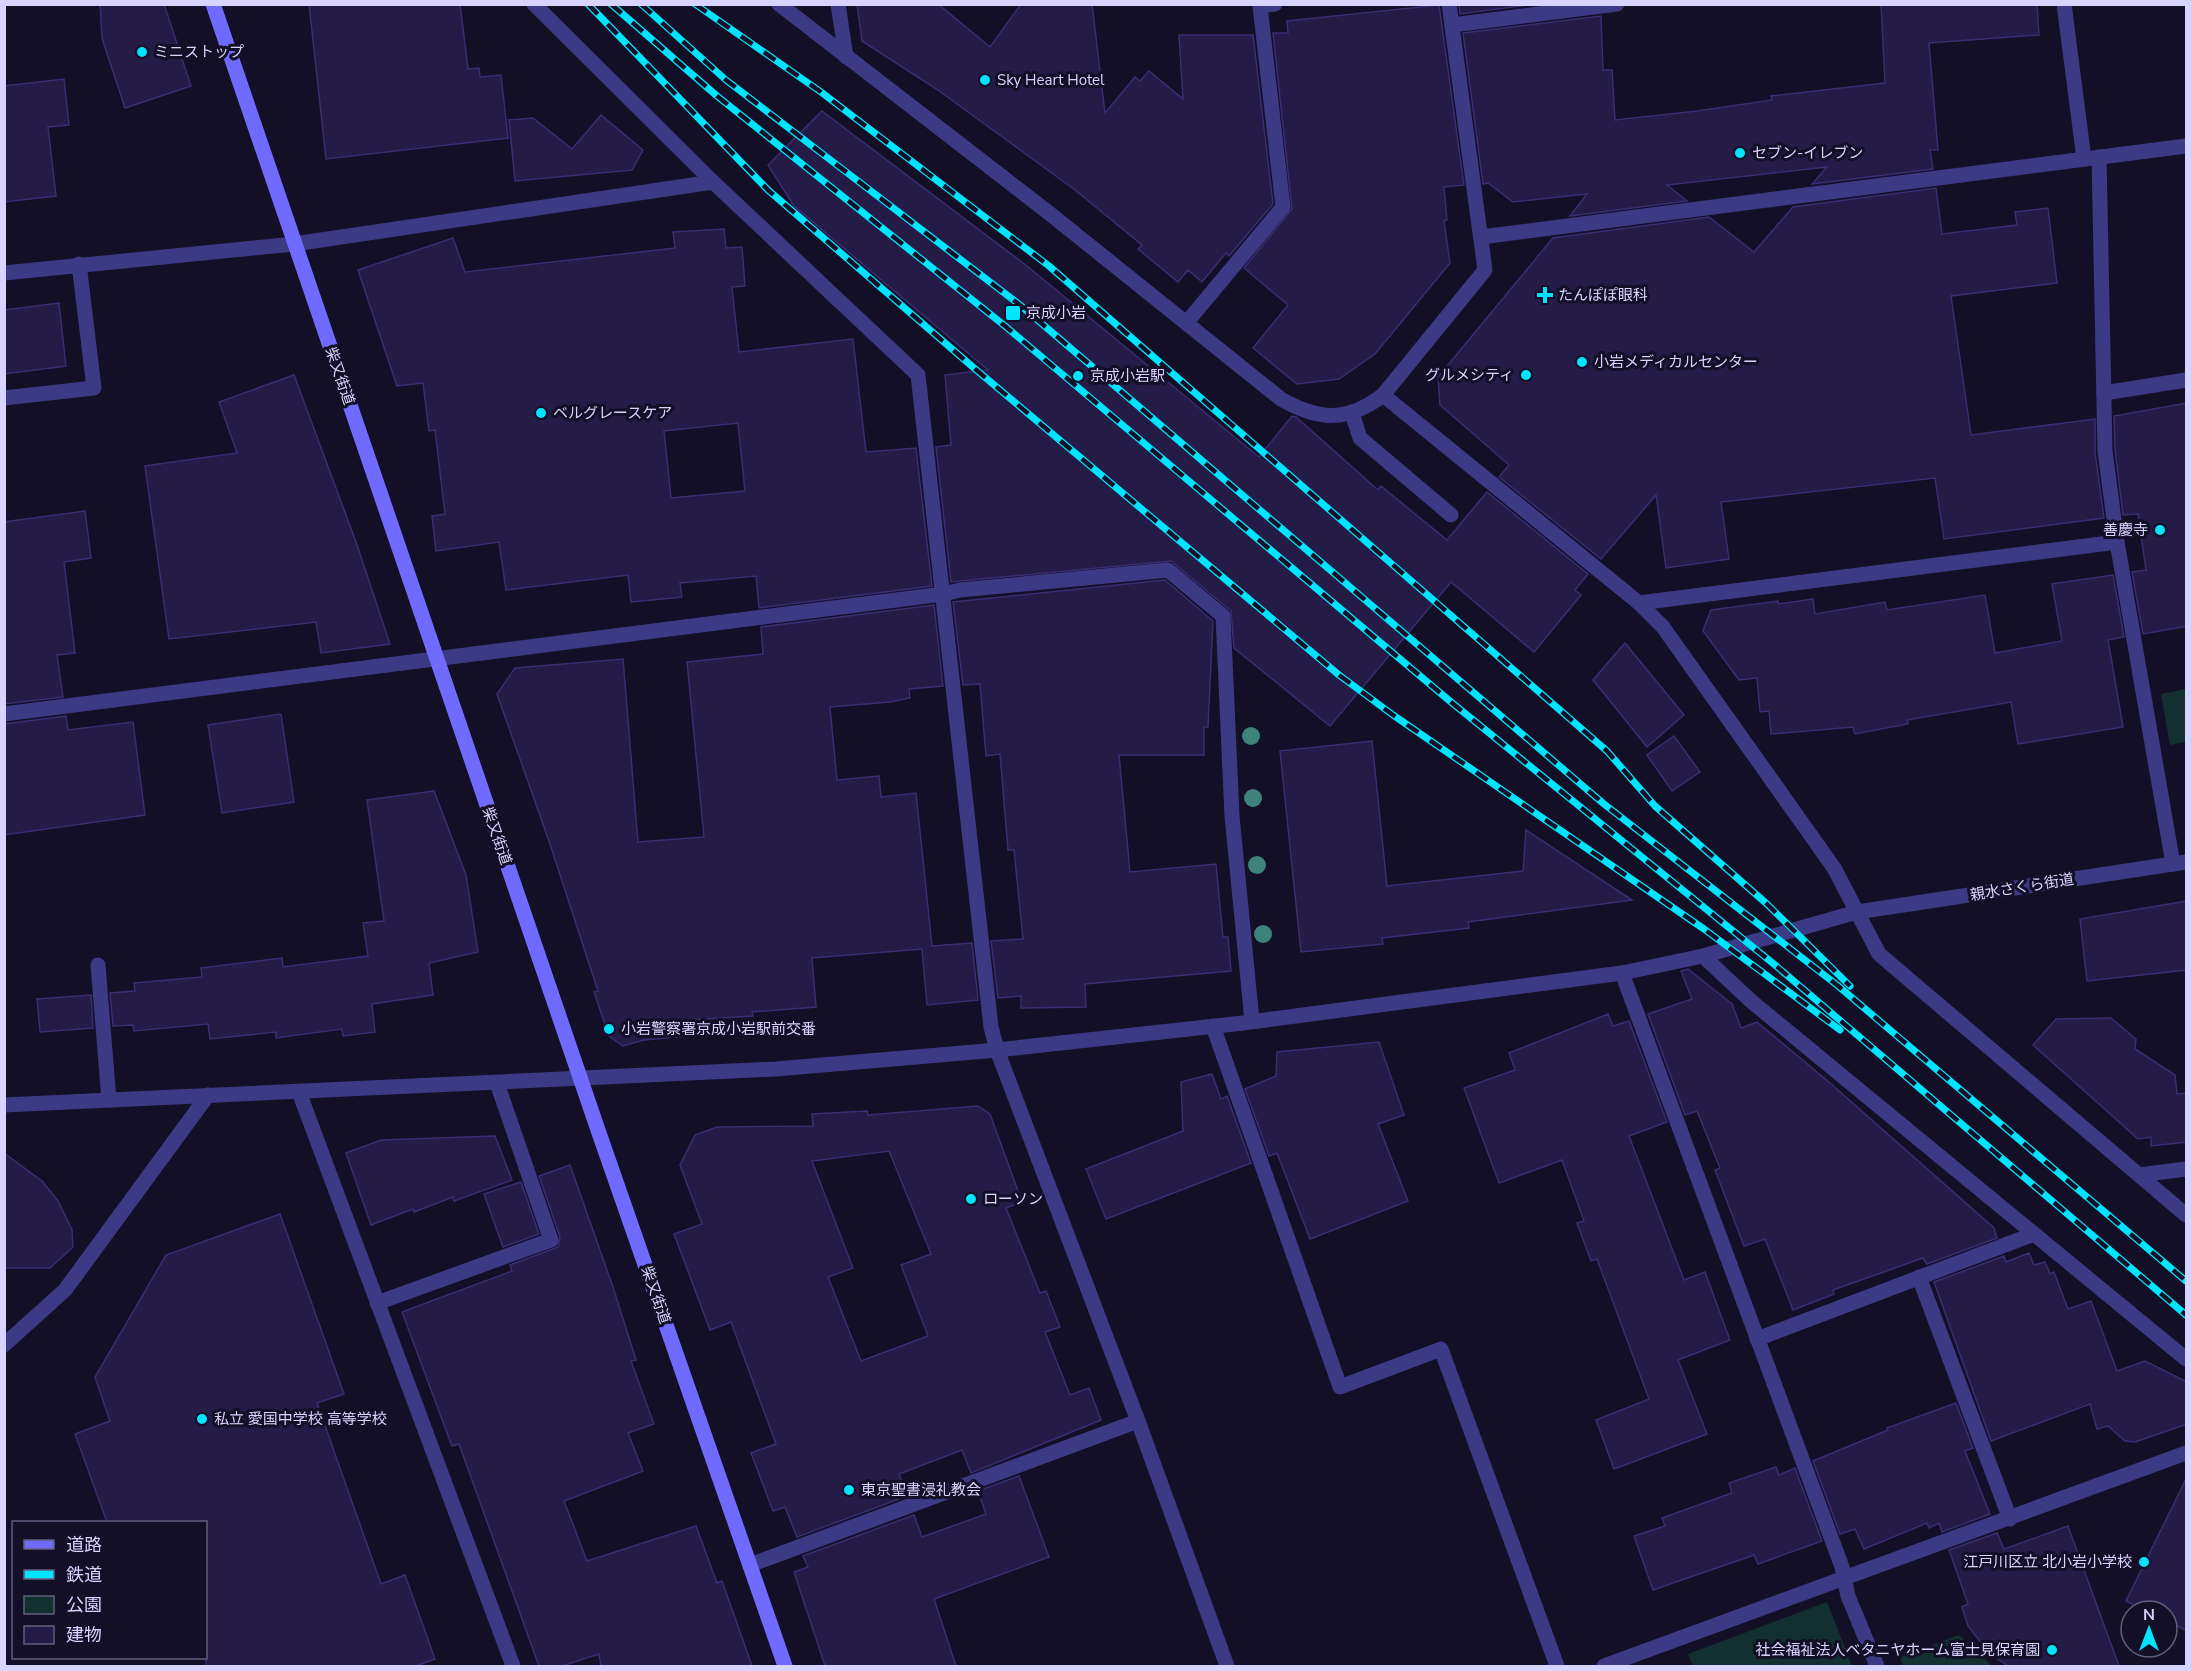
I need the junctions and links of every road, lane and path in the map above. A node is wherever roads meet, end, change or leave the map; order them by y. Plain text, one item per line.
1 (213, 4) edge
2 (534, 4) edge
3 (779, 4) edge
4 (838, 4) edge
5 (1449, 4) edge
6 (1617, 4) edge
7 (2064, 4) edge
8 (1260, 6) edge
9 (1452, 25) junction
10 (846, 57) junction
11 (2187, 146) edge
12 (2091, 158) junction
13 (713, 182) junction
14 (1481, 237) junction
15 (294, 244) junction
16 (79, 264) junction
17 (4, 273) edge
18 (1187, 322) junction
19 (2187, 380) edge
20 (2104, 393) junction
21 (1383, 395) junction
22 (4, 398) edge
23 (1352, 413) junction
24 (1451, 515) dead end
25 (2117, 542) junction
26 (943, 594) junction
27 (1639, 603) junction
28 (437, 660) junction
29 (4, 714) edge
30 (2180, 863) edge
31 (1857, 912) junction
32 (1703, 956) junction
33 (99, 965) dead end
34 (1622, 973) junction
35 (1252, 1021) junction
36 (1213, 1026) junction
37 (997, 1050) junction
38 (580, 1078) junction
39 (497, 1083) junction
40 (299, 1092) junction
41 (208, 1095) junction
42 (109, 1100) junction
43 (4, 1105) edge
44 (2187, 1169) edge
45 (2139, 1175) junction
46 (2187, 1215) edge
47 (2034, 1234) junction
48 (1919, 1277) junction
49 (378, 1303) junction
50 (1757, 1339) junction
51 (4, 1346) edge
52 (2187, 1359) edge
53 (1138, 1421) junction
54 (2187, 1453) edge
55 (2010, 1519) junction
56 (750, 1565) junction
57 (1845, 1580) junction
58 (513, 1666) edge
59 (785, 1666) edge
60 (1227, 1666) edge
61 (1557, 1666) edge
62 (1604, 1666) edge
63 (1877, 1666) edge

1 - 15 main road, 柴又街道
2 - 13 street
3 - 10 street
4 - 10 street
5 - 9 street
6 - 9 street
7 - 12 street
8 - 18 street
9 - 14 street
10 - 18 street
11 - 12 street
12 - 14 street
12 - 20 street
13 - 15 street
13 - 26 street
14 - 21 street
15 - 16 street
15 - 28 main road, 柴又街道
16 - 17 street
16 - 22 street
18 - 23 street
19 - 20 street
20 - 25 street
21 - 23 street
21 - 27 street
23 - 24 street
25 - 27 street
25 - 30 street
26 - 28 street
26 - 35 street
26 - 37 street
27 - 31 street
28 - 29 street
28 - 38 main road, 柴又街道
30 - 31 street, 親水さくら街道
31 - 32 street, 親水さくら街道
31 - 45 street
32 - 34 street, 親水さくら街道
32 - 47 street
33 - 42 street
34 - 35 street, 親水さくら街道
34 - 50 street
35 - 36 street, 親水さくら街道
36 - 37 street, 親水さくら街道
36 - 61 street
37 - 38 street, 親水さくら街道
37 - 53 street
38 - 39 street, 親水さくら街道
38 - 56 main road, 柴又街道
39 - 40 street, 親水さくら街道
39 - 49 street
40 - 41 street, 親水さくら街道
40 - 49 street
41 - 42 street, 親水さくら街道
41 - 51 street
42 - 43 street, 親水さくら街道
44 - 45 street
45 - 46 street
47 - 48 street
47 - 52 street
48 - 50 street
48 - 55 street
49 - 58 street
50 - 57 street
53 - 56 street
53 - 60 street
54 - 55 street
55 - 57 street
56 - 59 main road, 柴又街道
57 - 62 street
57 - 63 street

